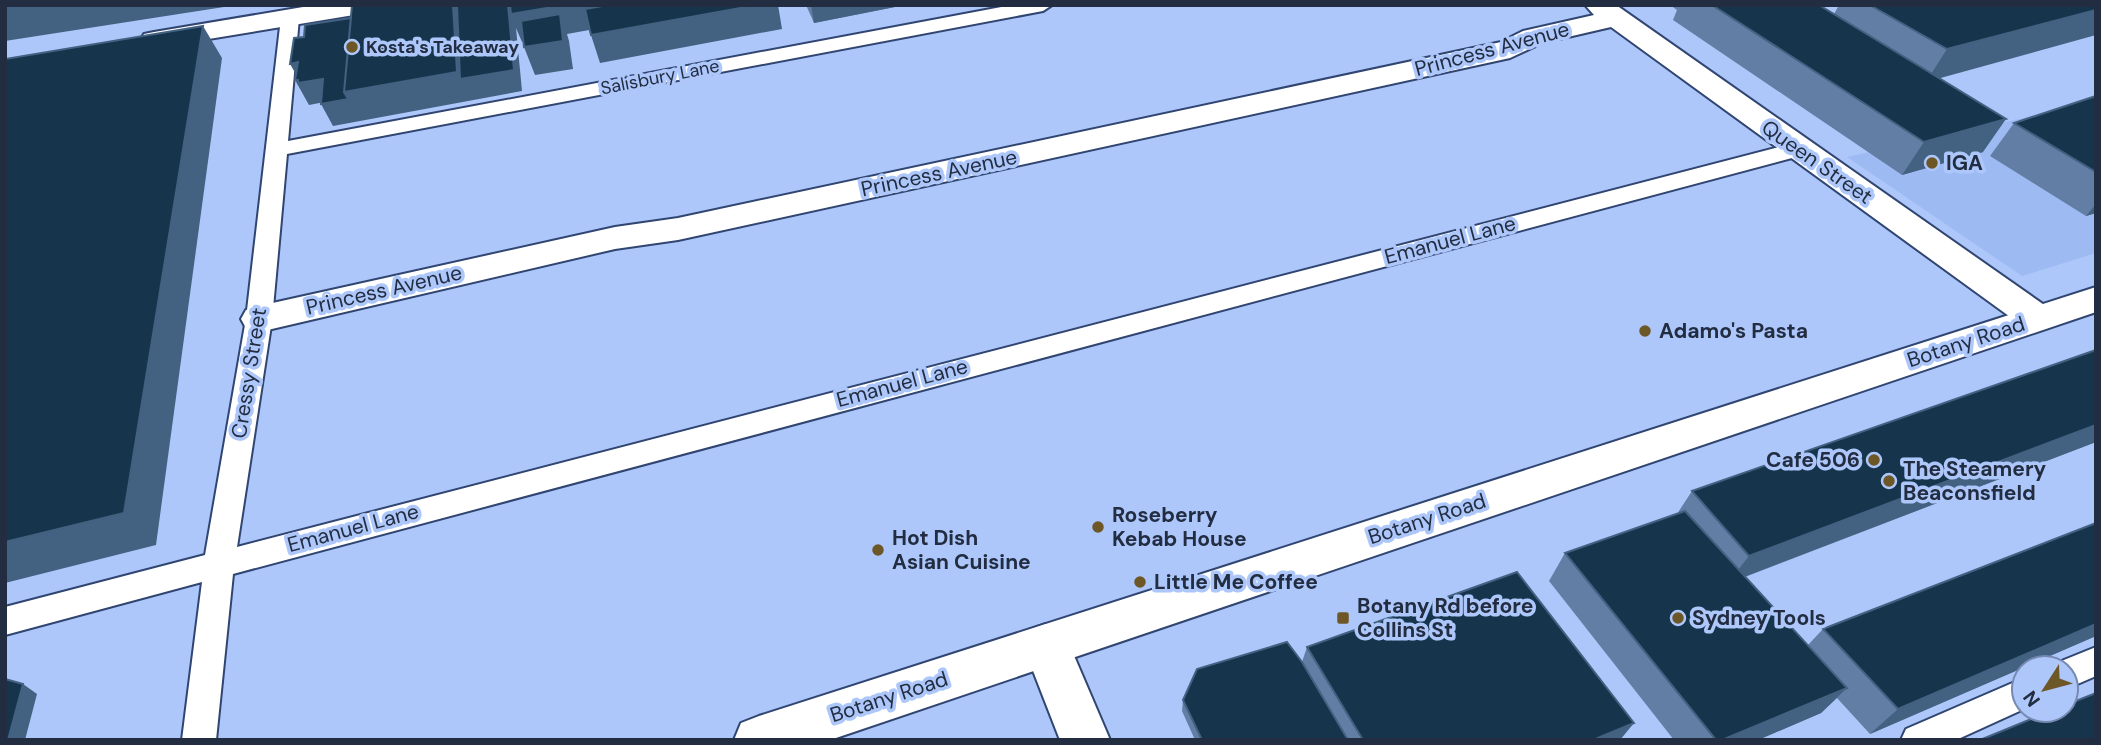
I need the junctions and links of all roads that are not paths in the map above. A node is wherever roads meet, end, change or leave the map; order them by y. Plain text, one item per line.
1 (366, 5) edge
2 (1044, 5) edge
3 (291, 12) edge
4 (1607, 12) edge
5 (127, 45) edge
6 (1799, 149) junction
7 (276, 150) junction
8 (2096, 299) edge
9 (2037, 318) junction
10 (259, 319) junction
11 (219, 564) junction
12 (5, 621) edge
13 (1046, 645) junction
14 (2010, 699) edge
15 (199, 740) edge
16 (759, 740) edge
17 (1085, 740) edge
18 (1918, 740) edge

1 - 3 street
2 - 7 lane, Salisbury Lane
3 - 5 street
3 - 7 lane, Cressy Street
4 - 6 street, Queen Street
4 - 10 street, Princess Avenue
6 - 9 street, Queen Street
6 - 11 lane, Emanuel Lane
7 - 10 lane, Cressy Street
8 - 9 street, Botany Road
9 - 13 street, Botany Road
10 - 11 lane, Cressy Street
11 - 12 lane, Emanuel Lane
11 - 15 lane, Cressy Street
13 - 16 street, Botany Road
13 - 17 street
14 - 18 lane

